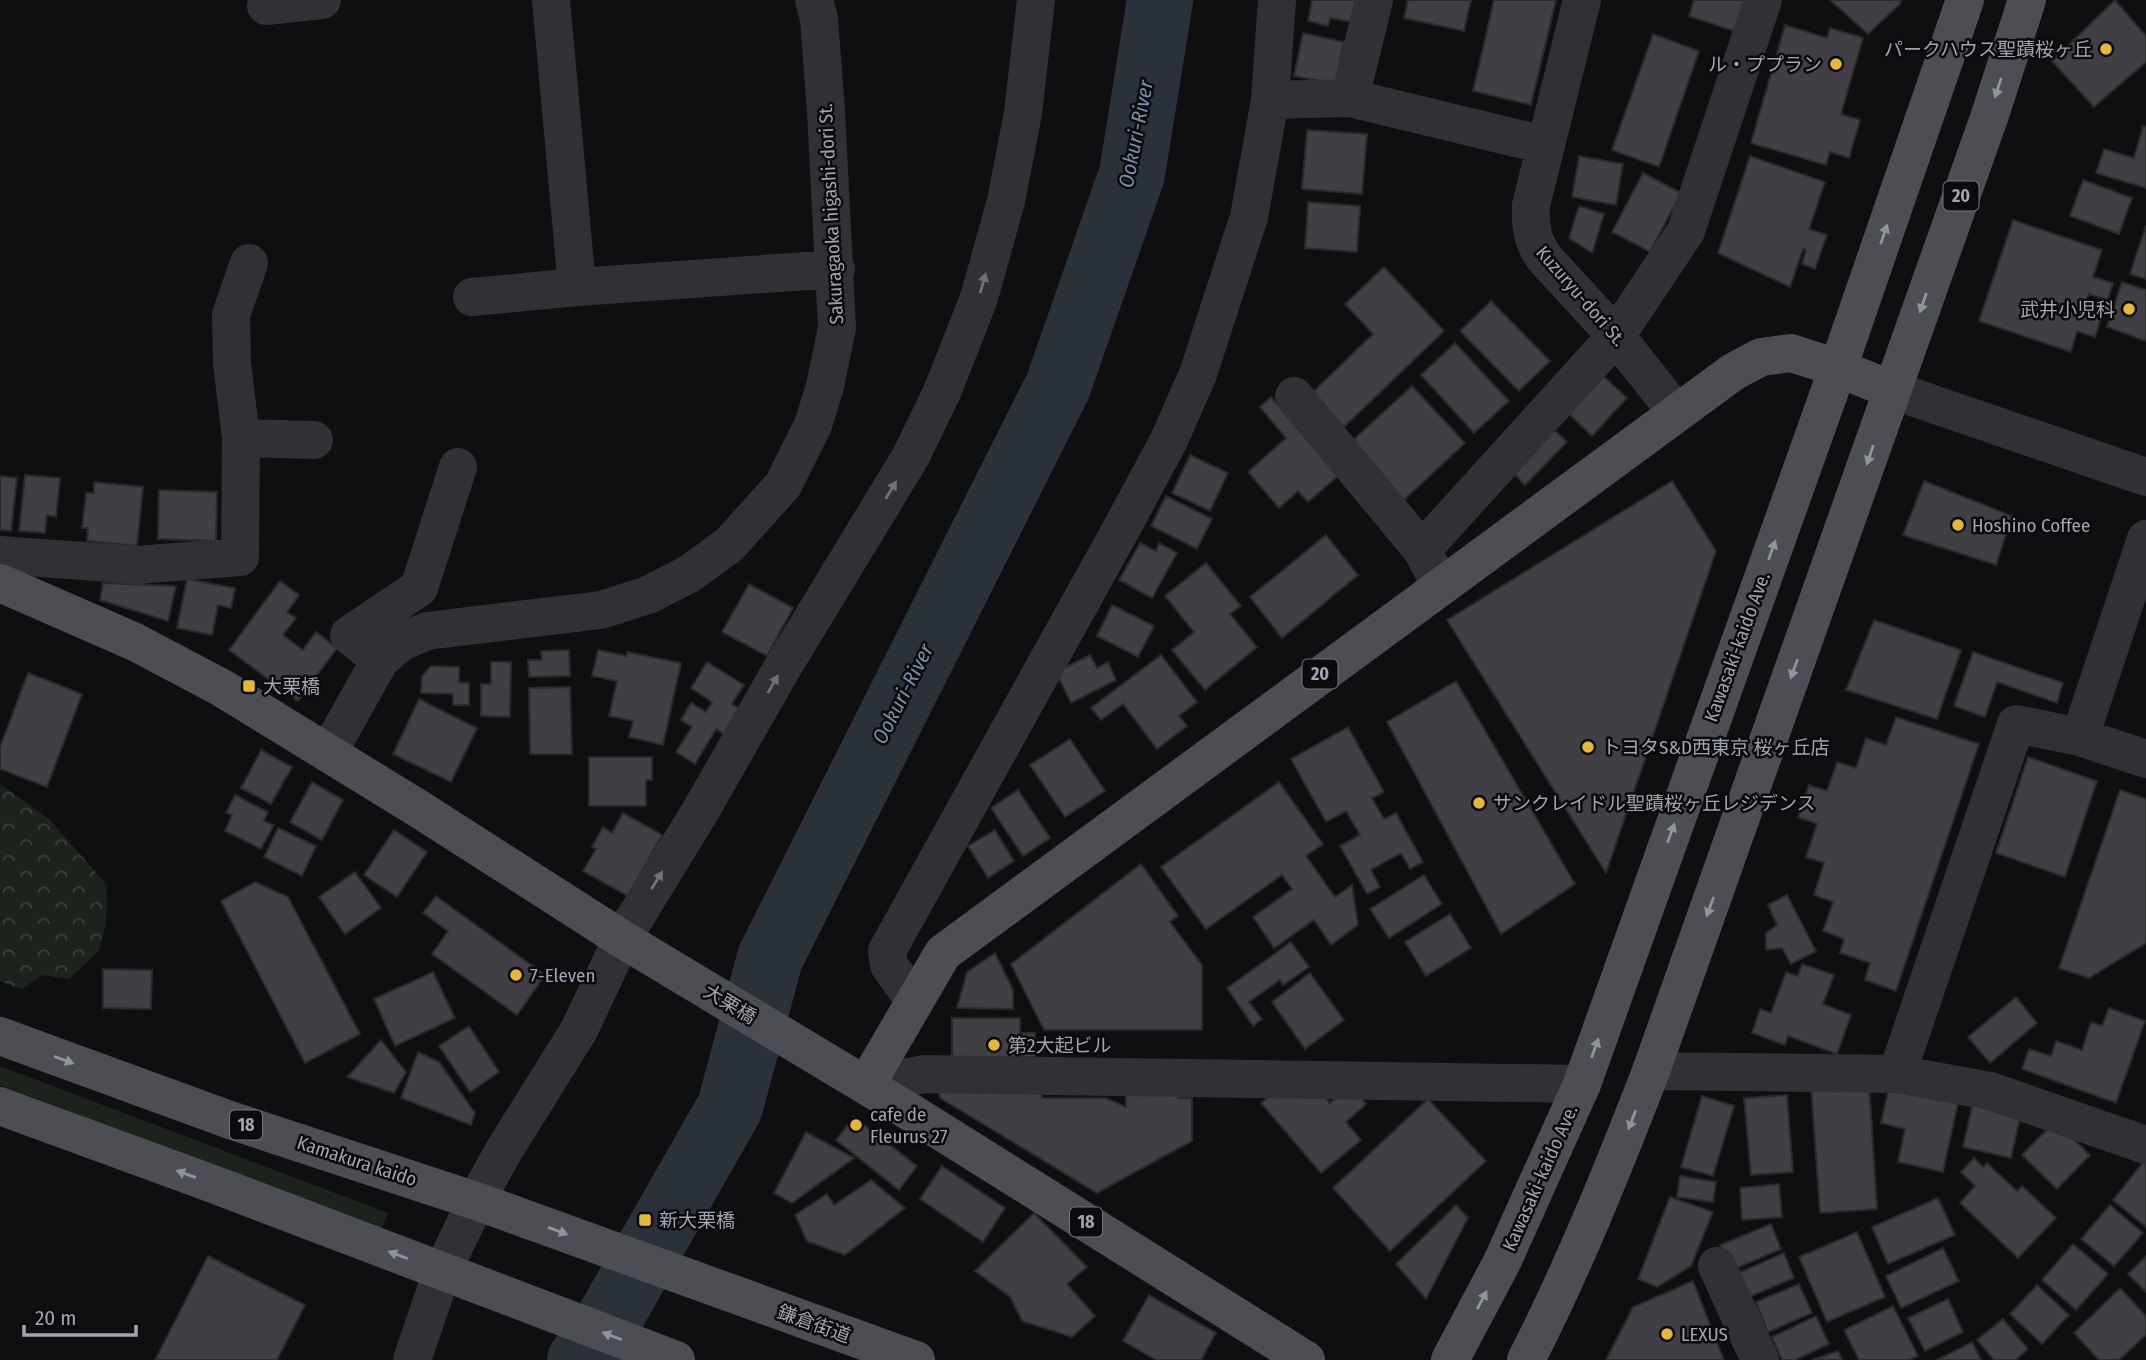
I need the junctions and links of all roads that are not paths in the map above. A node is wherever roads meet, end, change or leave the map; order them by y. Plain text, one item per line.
1 (322, 0) edge
2 (551, 0) edge
3 (814, 0) edge
4 (1036, 0) edge
5 (1277, 0) edge
6 (1374, 0) edge
7 (1582, 0) edge
8 (1763, 0) edge
9 (1965, 0) edge
10 (2027, 0) edge
11 (266, 6) dead end
12 (1350, 98) junction
13 (1270, 100) junction
14 (1545, 145) junction
15 (249, 262) dead end
16 (836, 269) junction
17 (577, 287) junction
18 (472, 297) dead end
19 (1616, 336) junction
20 (1838, 368) junction
21 (1892, 390) junction
22 (1294, 396) dead end
23 (1677, 413) junction
24 (241, 438) junction
25 (314, 440) dead end
26 (458, 467) dead end
27 (2146, 477) edge
28 (2146, 540) edge
29 (1422, 550) junction
30 (0, 555) edge
31 (0, 583) edge
32 (1441, 585) junction
33 (380, 660) junction
34 (2080, 737) junction
35 (328, 753) junction
36 (2146, 759) edge
37 (631, 944) junction
38 (914, 1001) junction
39 (0, 1036) edge
40 (1651, 1071) junction
41 (1897, 1074) junction
42 (1582, 1084) junction
43 (866, 1085) junction
44 (0, 1106) edge
45 (2146, 1145) edge
46 (485, 1204) junction
47 (1717, 1266) dead end
48 (452, 1275) junction
49 (713, 1288) joint
50 (412, 1360) edge
51 (676, 1360) edge
52 (916, 1360) edge
53 (1306, 1360) edge
54 (1450, 1360) edge
55 (1526, 1360) edge
56 (1760, 1360) edge

1 - 11 street
2 - 17 street
3 - 16 street, Sakuragaoka higashi-dori St.
37 -> 4 street
5 - 13 street
6 - 12 street
7 - 14 street, Kuzuryu-dori St.
8 - 19 street
20 -> 9 main road, Kawasaki-kaido Ave.
10 -> 21 main road, 20
12 - 13 street
12 - 14 street
13 - 38 street
14 - 19 street, Kuzuryu-dori St.
15 - 24 street
16 - 17 street
16 - 33 street, Sakuragaoka higashi-dori St.
17 - 18 street
19 - 23 street, Kuzuryu-dori St.
19 - 29 street
20 - 21 main road, 20
20 - 23 main road, 20
42 -> 20 main road, Kawasaki-kaido Ave.
21 - 27 street
21 -> 40 main road, 20
22 - 29 street
23 - 32 main road, 20
24 - 25 street
24 - 30 street
26 - 33 street
28 - 34 street
29 - 32 street
31 - 35 main road, 18
32 - 38 main road, 20
33 - 35 street, Sakuragaoka higashi-dori St.
34 - 36 street
34 - 41 street
35 - 37 main road, 18
37 - 43 main road, 大栗橋 / 18
37 - 46 street
38 - 43 main road, 20
39 -> 46 main road, Kamakura kaido / 18
40 - 41 street
40 -> 55 main road, 20
41 - 45 street
42 - 43 street
54 -> 42 main road, Kawasaki-kaido Ave.
43 - 53 main road, 18
48 -> 44 main road
46 - 48 street
46 -> 49 main road, Kamakura kaido / 18
47 - 56 street
48 - 50 street
51 -> 48 main road
49 - 52 main road, 鎌倉街道 / 18

